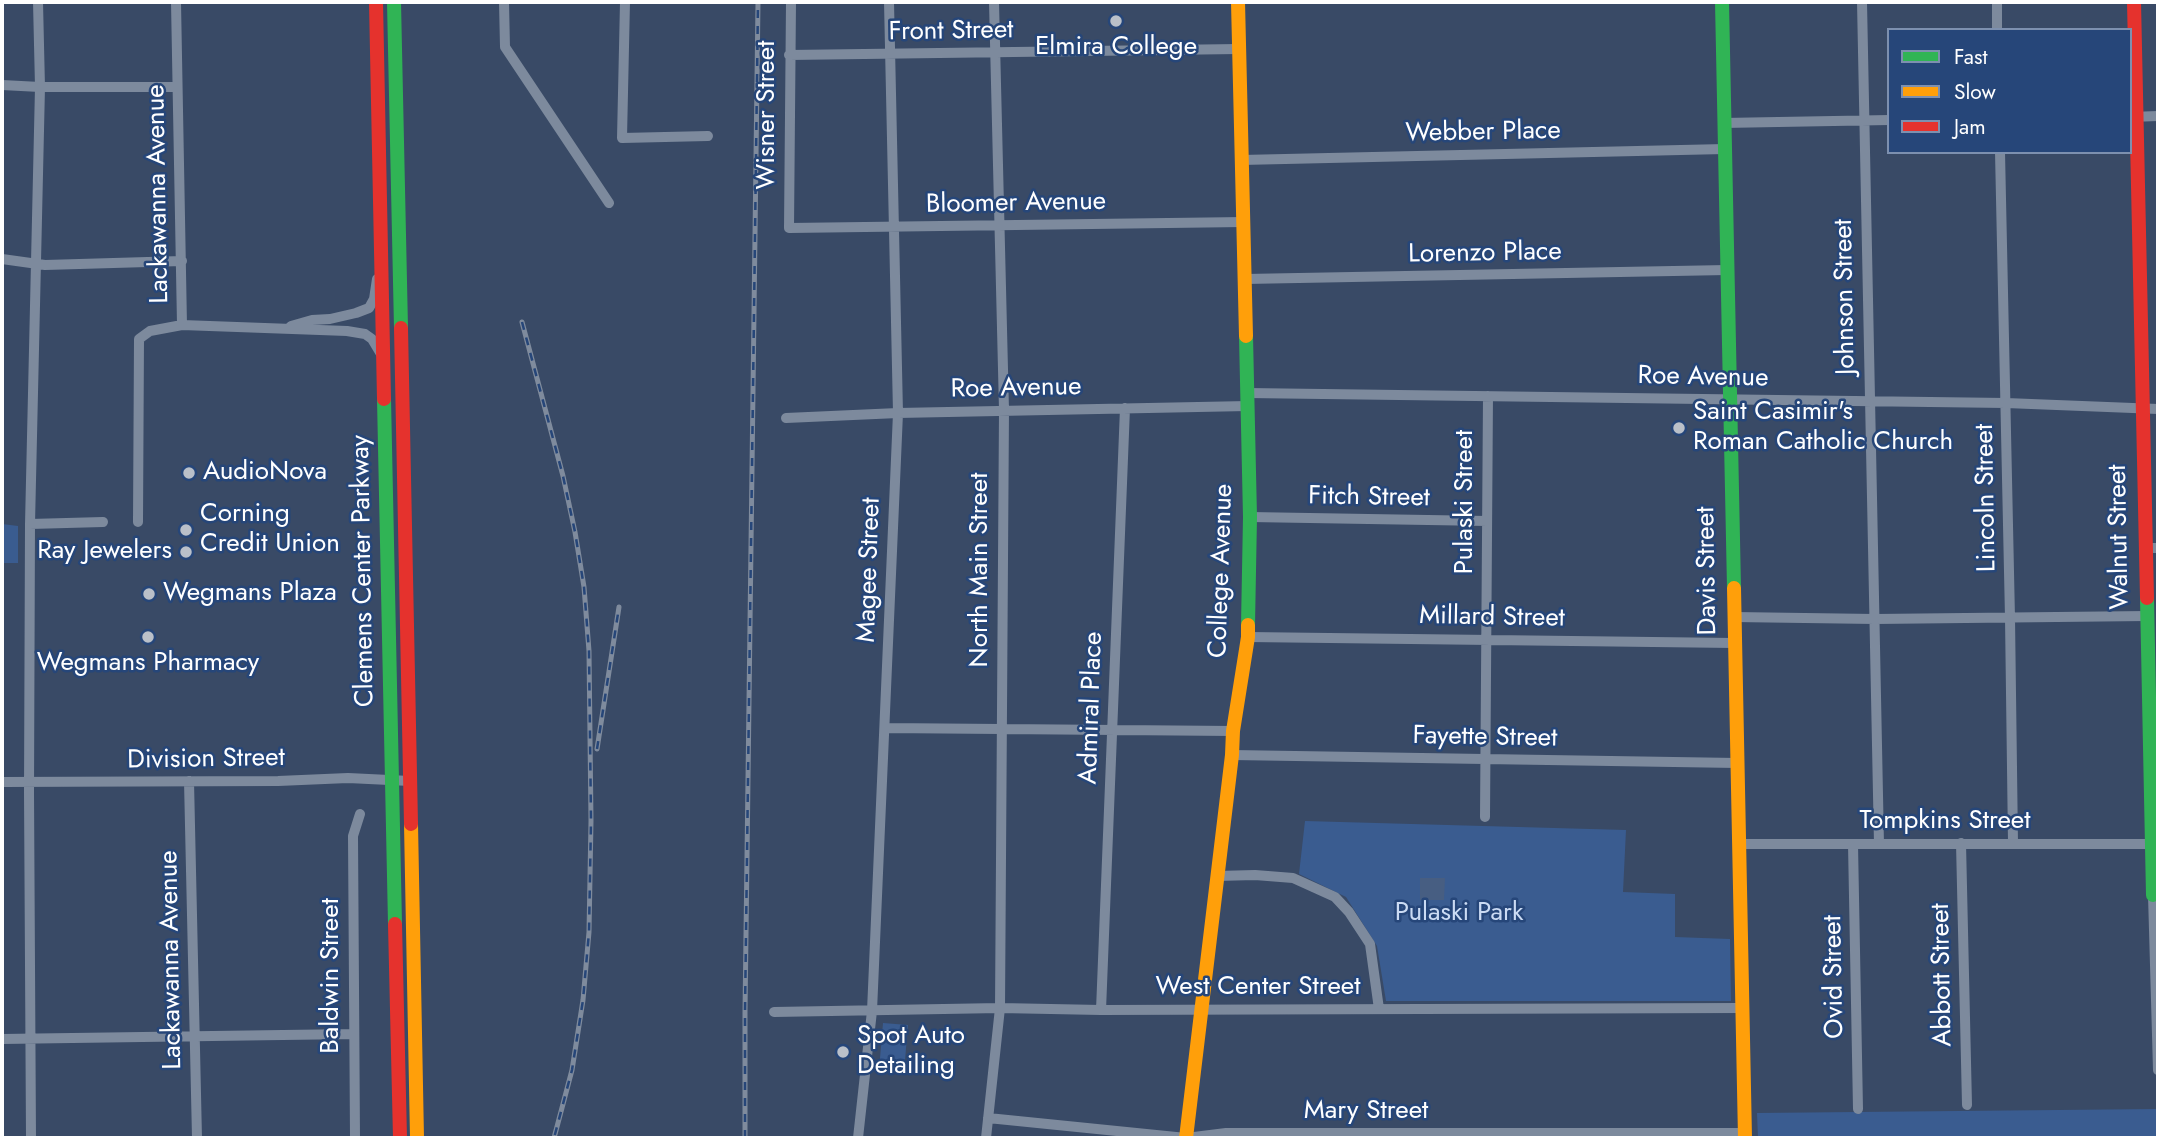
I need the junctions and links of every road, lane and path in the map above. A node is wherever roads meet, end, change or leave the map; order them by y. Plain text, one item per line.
1 (38, 2) edge
2 (176, 2) edge
3 (376, 2) edge
4 (394, 2) edge
5 (504, 2) edge
6 (625, 2) edge
7 (790, 2) edge
8 (889, 2) edge
9 (993, 2) edge
10 (1238, 2) edge
11 (1722, 2) edge
12 (1862, 2) edge
13 (1997, 2) edge
14 (2134, 2) edge
15 (1997, 28) edge
16 (1239, 49) junction
17 (995, 52) junction
18 (890, 54) junction
19 (789, 55) junction
20 (2, 85) edge
21 (40, 87) junction
22 (177, 87) junction
23 (2133, 117) edge
24 (2158, 117) edge
25 (1864, 120) junction
26 (1887, 120) edge
27 (1723, 122) junction
28 (708, 136) dead end
29 (1726, 149) junction
30 (2000, 154) edge
31 (1241, 160) junction
32 (608, 203) dead end
33 (1244, 222) junction
34 (999, 225) junction
35 (894, 227) junction
36 (789, 228) joint
37 (382, 258) junction
38 (2, 260) edge
39 (182, 261) junction
40 (37, 265) junction
41 (1727, 270) junction
42 (1245, 279) junction
43 (182, 325) junction
44 (287, 327) junction
45 (384, 361) junction
46 (1488, 396) junction
47 (1729, 399) junction
48 (1248, 400) junction
49 (1869, 401) junction
50 (2006, 403) junction
51 (1125, 408) junction
52 (2142, 409) junction
53 (2158, 409) edge
54 (1004, 410) junction
55 (898, 413) junction
56 (786, 418) dead end
57 (1250, 517) junction
58 (1487, 521) junction
59 (103, 522) dead end
60 (138, 522) dead end
61 (30, 524) junction
62 (2152, 548) edge
63 (2147, 616) junction
64 (1734, 617) junction
65 (2010, 618) junction
66 (1875, 619) junction
67 (1248, 637) junction
68 (1487, 639) junction
69 (1734, 643) junction
70 (2153, 682) edge
71 (885, 727) junction
72 (1001, 729) junction
73 (1112, 730) junction
74 (1233, 730) junction
75 (1232, 755) junction
76 (1486, 759) junction
77 (1737, 763) junction
78 (394, 779) junction
79 (189, 781) junction
80 (410, 781) junction
81 (2, 782) edge
82 (29, 782) junction
83 (360, 814) dead end
84 (1485, 817) dead end
85 (1961, 843) junction
86 (2013, 843) junction
87 (1739, 844) junction
88 (1853, 844) junction
89 (1879, 844) junction
90 (2152, 844) junction
91 (1217, 876) junction
92 (2156, 897) edge
93 (2156, 947) edge
94 (1000, 1008) junction
95 (1742, 1008) junction
96 (1201, 1009) junction
97 (1379, 1009) junction
98 (1101, 1010) junction
99 (872, 1011) junction
100 (774, 1012) dead end
101 (353, 1034) junction
102 (196, 1035) junction
103 (2, 1039) edge
104 (29, 1039) junction
105 (2158, 1070) edge
106 (1967, 1105) dead end
107 (1858, 1109) dead end
108 (988, 1118) junction
109 (1745, 1135) edge
110 (31, 1138) edge
111 (197, 1138) edge
112 (355, 1138) edge
113 (400, 1138) edge
114 (417, 1138) edge
115 (858, 1138) edge
116 (986, 1138) edge
117 (1186, 1138) edge

1 - 21 street
2 - 22 street, Lackawanna Avenue
3 - 37 main road, Clemens Center Parkway
4 - 80 main road, Clemens Center Parkway
5 - 32 street
6 - 28 street
7 - 19 street, Wisner Street
8 - 18 street, Magee Street
9 - 17 street, North Main Street
10 - 16 main road, College Avenue
11 - 27 main road, Davis Street
12 - 25 street, Johnson Street
13 - 15 street
14 - 23 main road, Walnut Street
16 - 17 street, Front Street
16 - 31 main road, College Avenue
17 - 18 street, Front Street
17 - 34 street, North Main Street
18 - 19 street, Front Street
18 - 35 street, Magee Street
19 - 36 street, Wisner Street
20 - 21 street
21 - 22 street
21 - 40 street
22 - 39 street, Lackawanna Avenue
23 - 24 street
23 - 52 main road, Walnut Street
25 - 26 street
25 - 27 street
25 - 49 street, Johnson Street
27 - 29 main road, Davis Street
29 - 31 street, Webber Place
29 - 41 main road, Davis Street
30 - 50 street, Lincoln Street
31 - 33 main road, College Avenue
33 - 34 street, Bloomer Avenue
33 - 42 main road, College Avenue
34 - 35 street, Bloomer Avenue
34 - 54 street, North Main Street
35 - 36 street, Bloomer Avenue
35 - 55 street, Magee Street
37 - 44 street
37 - 45 main road, Clemens Center Parkway
38 - 40 street
39 - 40 street
39 - 43 street, Lackawanna Avenue
40 - 61 street
41 - 42 street, Lorenzo Place
41 - 47 main road, Davis Street
42 - 48 main road, College Avenue
43 - 44 street
43 - 60 street, Lackawanna Avenue
44 - 45 street
45 - 78 main road, Clemens Center Parkway
46 - 47 street, Roe Avenue
46 - 48 street, Roe Avenue
46 - 58 street, Pulaski Street
47 - 49 street, Roe Avenue
47 - 64 main road, Davis Street
48 - 51 street, Roe Avenue
48 - 57 main road, College Avenue
49 - 50 street, Roe Avenue
49 - 66 street, Johnson Street
50 - 52 street, Roe Avenue
50 - 65 street, Lincoln Street
51 - 54 street, Roe Avenue
51 - 73 street, Admiral Place
52 - 53 street, Roe Avenue
52 - 62 main road, Walnut Street
54 - 55 street, Roe Avenue
54 - 72 street, North Main Street
55 - 56 street, Roe Avenue
55 - 71 street, Magee Street
57 - 58 street, Fitch Street
57 - 67 main road, College Avenue
58 - 68 street, Pulaski Street
59 - 61 street
61 - 82 street
62 - 63 main road, Walnut Street
63 - 65 street
63 - 70 main road, Walnut Street
64 - 66 street
64 - 69 main road, Davis Street
65 - 66 street
65 - 86 street, Lincoln Street
66 - 89 street, Johnson Street
67 - 68 street, Millard Street
67 - 74 main road, College Avenue
68 - 69 street, Millard Street
68 - 76 street, Pulaski Street
69 - 77 main road, Davis Street
70 - 90 main road, Walnut Street
71 - 72 street
71 - 99 street, Magee Street
72 - 73 street
72 - 94 street, North Main Street
73 - 74 street
73 - 98 street, Admiral Place
74 - 75 main road, College Avenue
75 - 76 street, Fayette Street
75 - 91 main road, College Avenue
76 - 77 street, Fayette Street
76 - 84 street, Pulaski Street
77 - 87 main road, Davis Street
78 - 79 street, Division Street
78 - 80 street, Division Street
78 - 113 main road, Clemens Center Parkway
79 - 82 street, Division Street
79 - 102 street, Lackawanna Avenue
80 - 114 main road, Clemens Center Parkway
81 - 82 street, Division Street
82 - 104 street
83 - 101 street, Baldwin Street
85 - 86 street, Tompkins Street
85 - 89 street, Tompkins Street
85 - 106 street, Abbott Street
86 - 90 street, Tompkins Street
87 - 88 street, Tompkins Street
87 - 95 main road, Davis Street
88 - 89 street, Tompkins Street
88 - 107 street, Ovid Street
90 - 92 main road, Walnut Street
91 - 96 main road, College Avenue
91 - 97 street
92 - 93 street, Walnut Street
93 - 105 street, Walnut Street
94 - 98 street, West Center Street
94 - 99 street, West Center Street
94 - 108 street, North Main Street
95 - 97 street, West Center Street
95 - 109 main road, Davis Street
96 - 97 street, West Center Street
96 - 98 street, West Center Street
96 - 117 main road, College Avenue
99 - 100 street, West Center Street
99 - 115 street, Magee Street
101 - 102 street
101 - 112 street, Baldwin Street
102 - 104 street
102 - 111 street, Lackawanna Avenue
103 - 104 street
104 - 110 street
108 - 116 street, North Main Street
108 - 117 street, Mary Street
109 - 117 street, Mary Street

